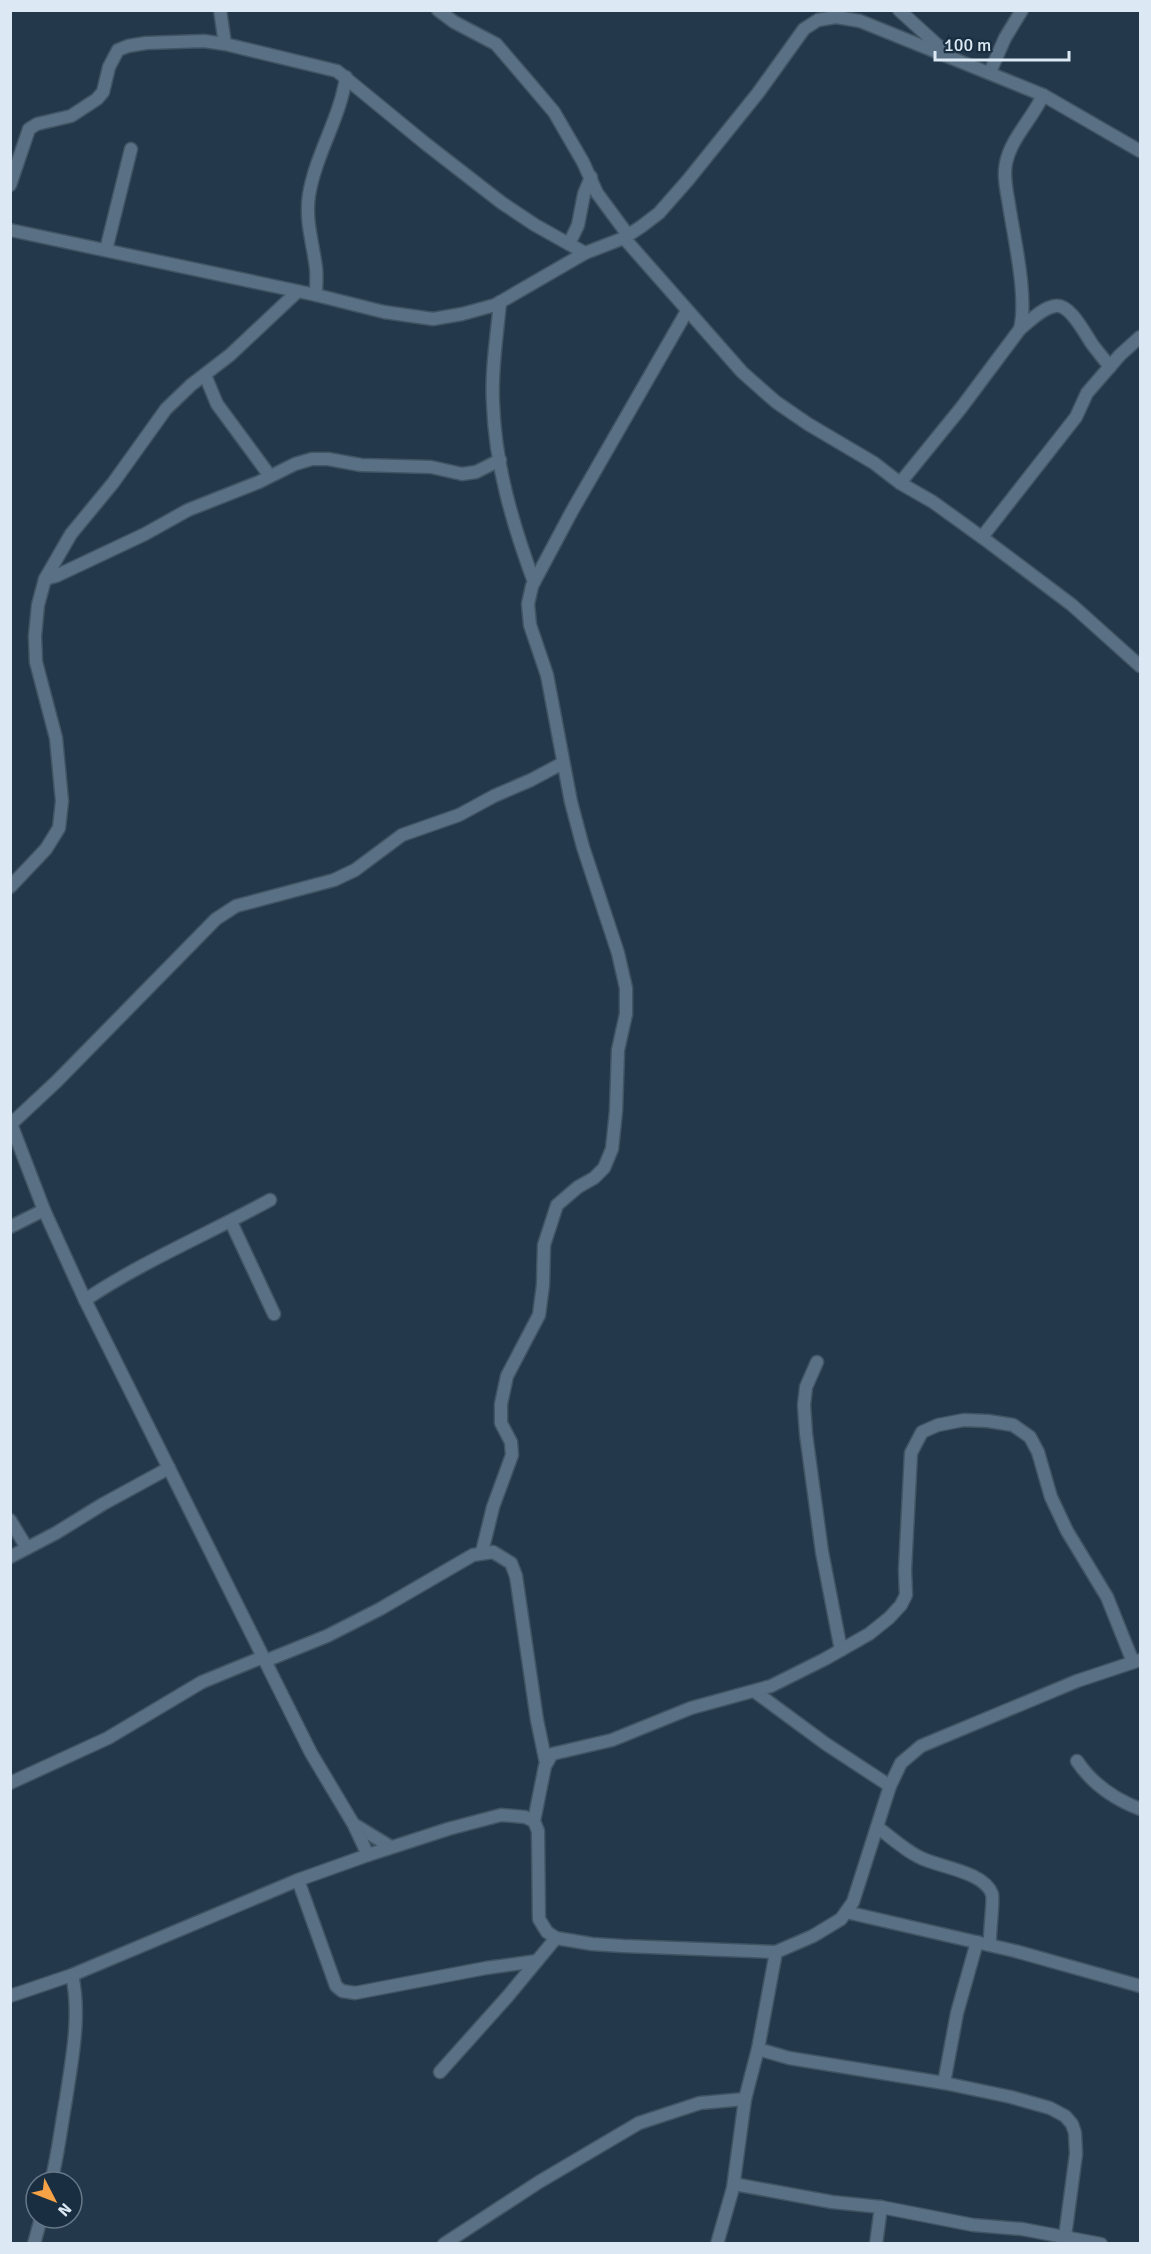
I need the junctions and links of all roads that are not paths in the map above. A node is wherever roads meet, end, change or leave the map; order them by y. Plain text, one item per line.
1 (220, 10) edge
2 (438, 10) edge
3 (899, 10) edge
4 (1022, 10) edge
5 (225, 44) junction
6 (949, 56) junction
7 (990, 72) junction
8 (346, 77) junction
9 (1043, 95) junction
10 (131, 149) dead end
11 (1140, 151) edge
12 (591, 177) junction
13 (10, 185) edge
14 (10, 230) edge
15 (626, 237) junction
16 (569, 244) junction
17 (106, 250) junction
18 (585, 253) junction
19 (297, 292) junction
20 (316, 295) junction
21 (500, 302) junction
22 (687, 311) junction
23 (1020, 329) junction
24 (1140, 338) edge
25 (1110, 367) junction
26 (205, 375) junction
27 (500, 460) junction
28 (270, 476) junction
29 (900, 483) junction
30 (982, 537) junction
31 (45, 579) junction
32 (534, 582) junction
33 (1140, 666) edge
34 (563, 763) junction
35 (10, 886) edge
36 (270, 1200) dead end
37 (44, 1210) junction
38 (231, 1222) junction
39 (10, 1227) edge
40 (85, 1300) junction
41 (274, 1314) dead end
42 (817, 1362) dead end
43 (169, 1468) junction
44 (10, 1520) edge
45 (27, 1548) junction
46 (482, 1552) junction
47 (10, 1557) edge
48 (841, 1650) junction
49 (264, 1659) junction
50 (1137, 1661) edge
51 (754, 1691) junction
52 (1077, 1761) dead end
53 (546, 1762) junction
54 (10, 1783) edge
55 (890, 1786) junction
56 (1140, 1809) edge
57 (534, 1821) junction
58 (354, 1825) junction
59 (877, 1827) junction
60 (391, 1847) junction
61 (368, 1855) junction
62 (298, 1880) junction
63 (846, 1912) junction
64 (556, 1938) junction
65 (983, 1943) junction
66 (776, 1952) junction
67 (537, 1961) junction
68 (72, 1975) junction
69 (1140, 1984) edge
70 (10, 1996) edge
71 (758, 2049) junction
72 (440, 2072) dead end
73 (944, 2083) junction
74 (745, 2098) junction
75 (53, 2170) edge
76 (734, 2184) junction
77 (881, 2207) junction
78 (1064, 2240) edge
79 (444, 2244) edge
80 (717, 2244) edge
81 (876, 2244) edge
82 (1101, 2244) edge

1 - 5 street
2 - 12 street
3 - 6 street
4 - 7 street
5 - 8 street
5 - 13 street
6 - 7 street
6 - 15 street
7 - 9 street
8 - 16 street
8 - 20 street
9 - 11 street
9 - 23 street
10 - 17 street
12 - 15 street
12 - 16 street
14 - 17 street
15 - 18 street
15 - 22 street
16 - 18 street
17 - 19 street
18 - 21 street
19 - 20 street
19 - 26 street
20 - 21 street
21 - 27 street
22 - 29 street
22 - 32 street
23 - 25 street
23 - 29 street
24 - 25 street
25 - 30 street
26 - 28 street
26 - 31 street
27 - 28 street
27 - 32 street
28 - 31 street
29 - 30 street
30 - 33 street
31 - 35 street
32 - 34 street
34 - 37 street
34 - 46 street
36 - 38 street
37 - 39 street
37 - 40 street
38 - 40 street
38 - 41 street
40 - 43 street
42 - 48 street
43 - 45 street
43 - 49 street
44 - 45 street
45 - 47 street
46 - 49 street
46 - 53 street
48 - 50 street
48 - 51 street
49 - 54 street
49 - 58 street
50 - 55 street
51 - 53 street
51 - 55 street
52 - 56 street
53 - 57 street
55 - 59 street
57 - 60 street
57 - 64 street
58 - 60 street
58 - 61 street
59 - 63 street
59 - 65 street
60 - 61 street
61 - 62 street
62 - 67 street
62 - 68 street
63 - 65 street
63 - 66 street
64 - 66 street
64 - 67 street
65 - 69 street
65 - 73 street
66 - 71 street
67 - 72 street
68 - 70 street
68 - 75 street
71 - 73 street
71 - 74 street
73 - 78 street
74 - 76 street
74 - 79 street
76 - 77 street
76 - 80 street
77 - 78 street
77 - 81 street
78 - 82 street

